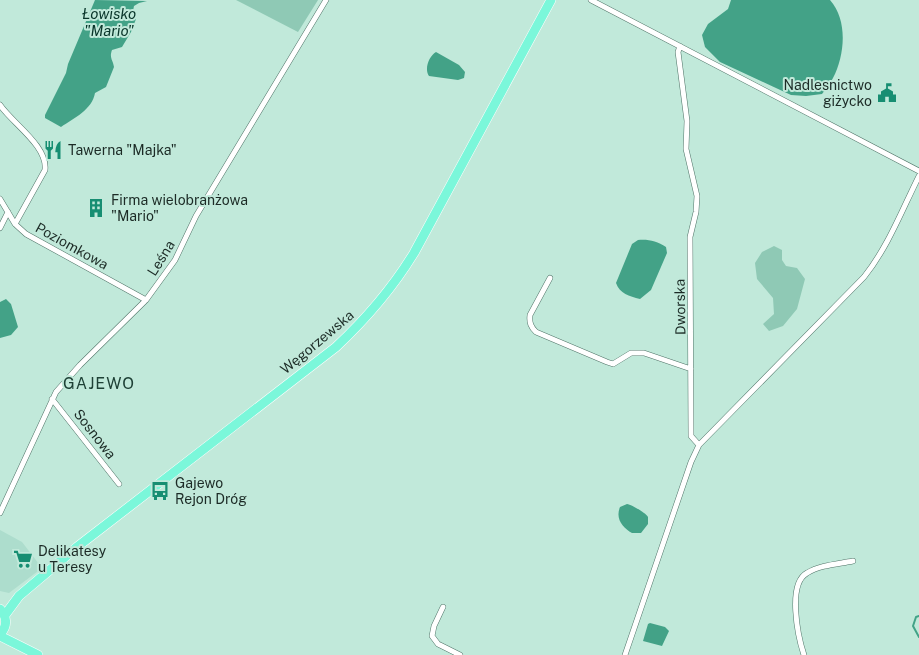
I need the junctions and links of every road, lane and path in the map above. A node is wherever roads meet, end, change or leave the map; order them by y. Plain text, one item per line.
1 (326, 0) edge
2 (551, 0) edge
3 (591, 0) edge
4 (680, 46) junction
5 (0, 105) edge
6 (919, 171) edge
7 (919, 176) edge
8 (0, 199) edge
9 (8, 212) junction
10 (15, 224) junction
11 (0, 228) edge
12 (550, 278) dead end
13 (146, 300) junction
14 (691, 369) junction
15 (52, 399) junction
16 (699, 445) junction
17 (119, 484) dead end
18 (0, 513) edge
19 (853, 561) dead end
20 (443, 607) dead end
21 (2, 610) edge
22 (2, 633) edge
23 (38, 655) edge
24 (460, 655) edge
25 (624, 655) edge
26 (804, 655) edge

1 - 13 street, Leśna
2 - 21 main road, Węgorzewska
3 - 4 street
4 - 6 street
4 - 14 street, Dworska
5 - 10 street
7 - 16 street
8 - 9 street, Poziomkowa
9 - 10 street, Poziomkowa
9 - 11 street
10 - 13 street, Poziomkowa
12 - 14 street
13 - 15 street, Leśna
14 - 16 street, Dworska
15 - 17 street, Sosnowa
15 - 18 street, Leśna
16 - 25 street
19 - 26 street
20 - 24 street
21 - 22 main road
22 - 23 main road

